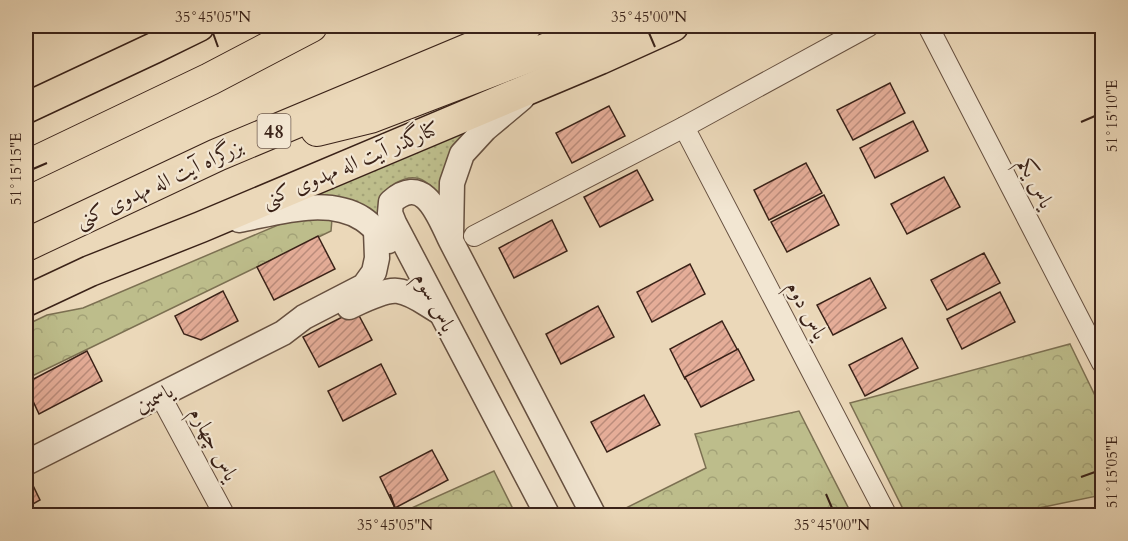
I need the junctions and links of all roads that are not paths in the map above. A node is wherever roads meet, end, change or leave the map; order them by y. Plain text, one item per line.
1 (179, 26) edge
2 (199, 26) edge
3 (311, 26) edge
4 (525, 26) edge
5 (608, 26) edge
6 (674, 26) edge
7 (869, 26) edge
8 (928, 26) edge
9 (154, 48) junction
10 (537, 86) junction
11 (26, 108) edge
12 (684, 127) junction
13 (217, 155) junction
14 (26, 167) edge
15 (201, 227) junction
16 (376, 231) junction
17 (462, 239) junction
18 (26, 245) edge
19 (415, 264) junction
20 (26, 301) edge
21 (440, 312) junction
22 (283, 333) junction
23 (1102, 363) edge
24 (160, 395) junction
25 (26, 463) edge
26 (225, 516) edge
27 (548, 516) edge
28 (594, 516) edge
29 (887, 516) edge

1 - 9 street
2 - 9 main road
3 - 14 highway
4 - 13 highway, بزرگراه آیت اله مهدوی کنی / 48
5 - 13 highway
6 - 10 main road, کنارگذر آیت اله مهدوی کنی
7 - 12 street
8 - 23 street, یاس یکم
9 - 11 main road
10 - 15 main road, کنارگذر آیت اله مهدوی کنی
10 - 17 street, یاس سوم
12 - 17 street
12 - 29 street, یاس دوم
13 - 18 highway, بزرگراه آیت اله مهدوی کنی / 48
15 - 16 street, یاس سوم
15 - 20 main road, کنارگذر آیت اله مهدوی کنی
16 - 19 street, یاس سوم
16 - 22 street
17 - 19 street
17 - 28 street, یاس سوم
19 - 21 street, یاس سوم
21 - 22 street
21 - 27 street, یاس سوم
22 - 24 street, یاسمین
24 - 25 street, یاسمین
24 - 26 street, یاس چهارم

